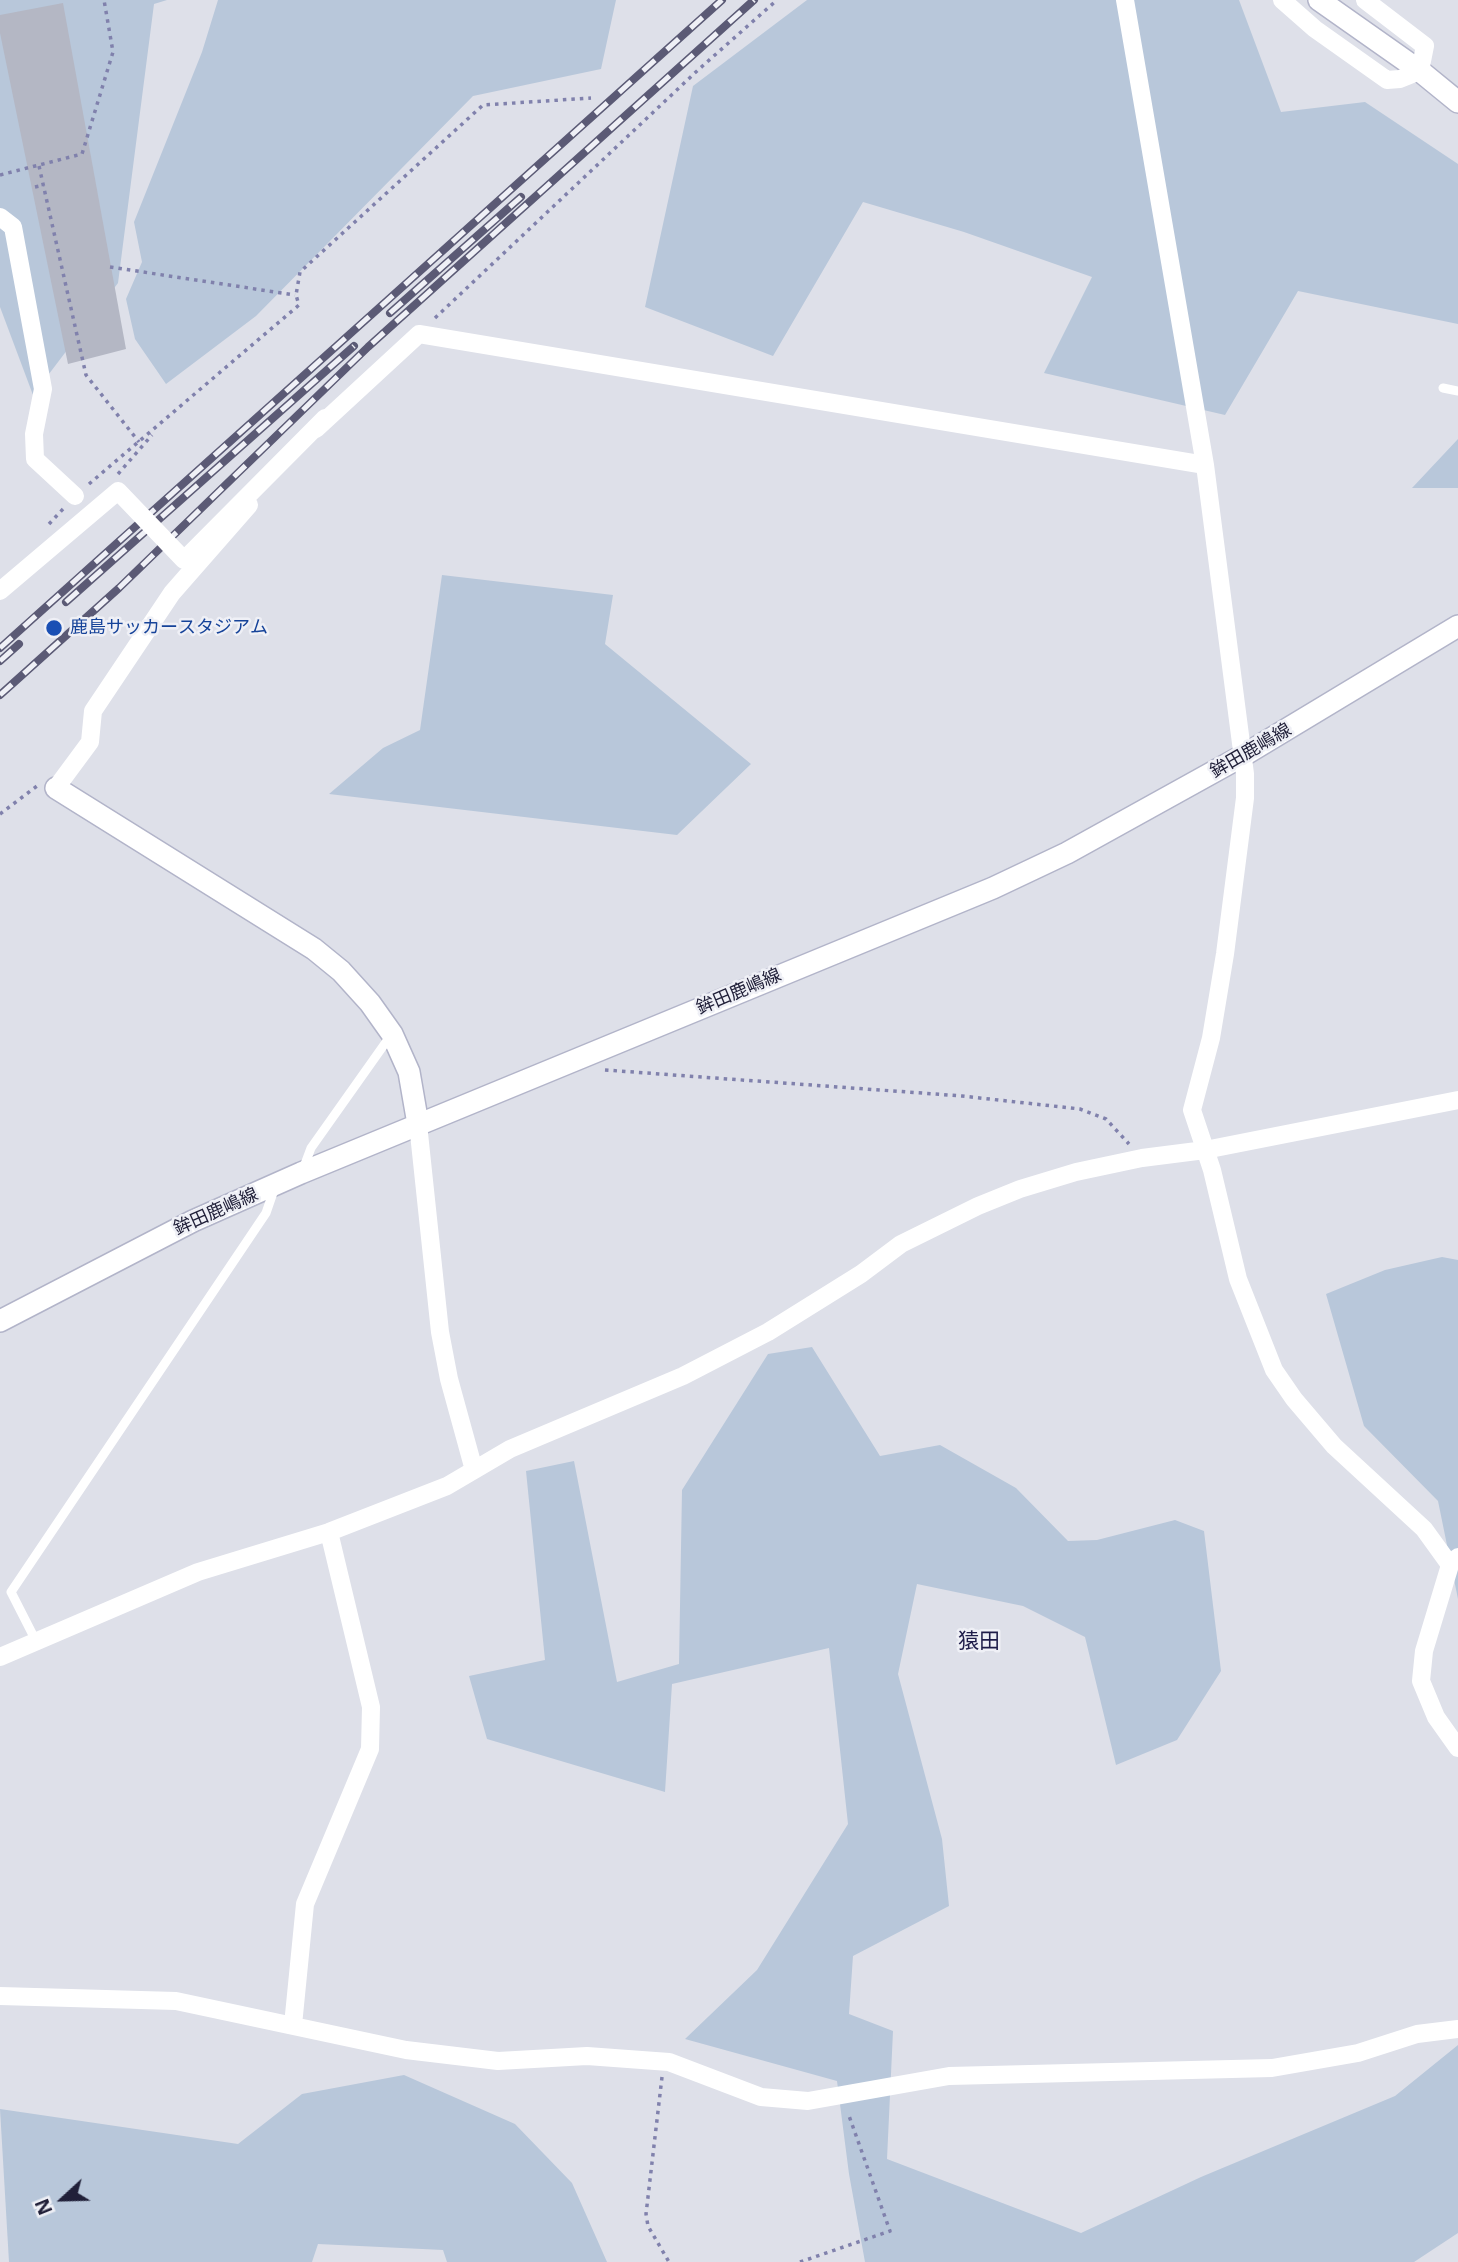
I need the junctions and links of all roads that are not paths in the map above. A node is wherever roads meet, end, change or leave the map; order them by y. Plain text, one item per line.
1 (1125, 0) edge
2 (1282, 0) edge
3 (1319, 0) edge
4 (1365, 0) edge
5 (1420, 71) junction
6 (1458, 102) edge
7 (0, 217) edge
8 (1443, 388) dead end
9 (1458, 391) edge
10 (326, 418) junction
11 (1205, 465) junction
12 (75, 496) road end
13 (0, 592) edge
14 (1458, 626) edge
15 (1244, 755) junction
16 (56, 788) joint
17 (392, 1034) junction
18 (1458, 1100) edge
19 (418, 1124) junction
20 (1205, 1150) junction
21 (301, 1173) junction
22 (276, 1185) junction
23 (0, 1321) edge
24 (474, 1470) junction
25 (329, 1532) junction
26 (1454, 1561) edge
27 (37, 1641) junction
28 (0, 1657) edge
29 (1458, 1748) edge
30 (0, 1996) edge
31 (293, 2025) junction
32 (1458, 2029) edge

1 - 11 street
2 - 5 street
3 - 5 main road
4 - 5 street
5 - 6 main road
7 - 12 street
8 - 9 lane
10 - 11 street
10 - 13 street, bridge
10 - 16 street
11 - 15 street
14 - 15 main road, 鉾田鹿嶋線
15 - 19 main road, 鉾田鹿嶋線
15 - 20 street
16 - 17 main road
17 - 19 main road
17 - 21 lane
18 - 20 street
19 - 21 main road, 鉾田鹿嶋線
19 - 24 street
20 - 24 street
20 - 26 street
21 - 22 main road, 鉾田鹿嶋線
22 - 23 main road, 鉾田鹿嶋線
22 - 27 lane
24 - 25 street
25 - 27 street
25 - 31 street
26 - 29 street
27 - 28 street
30 - 31 street
31 - 32 street

